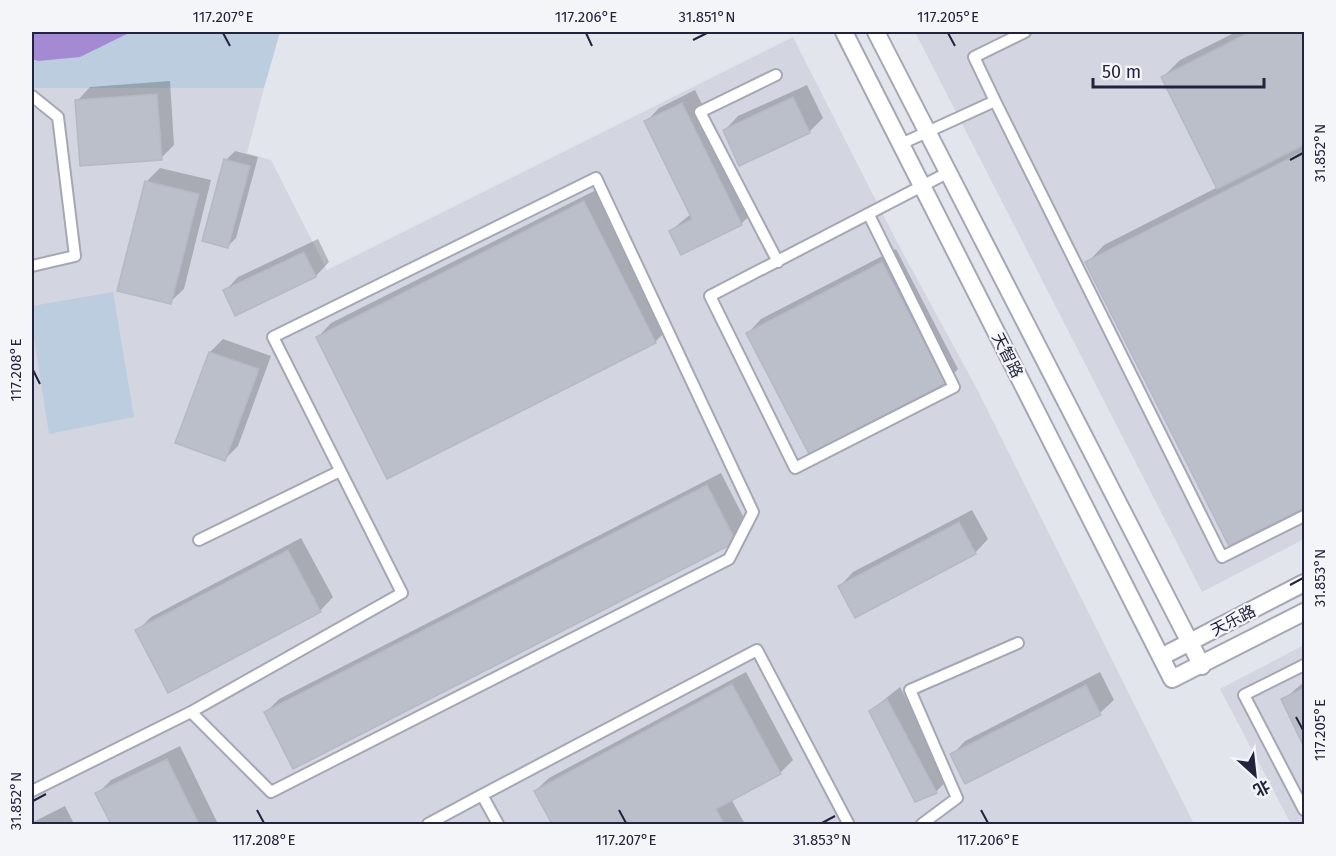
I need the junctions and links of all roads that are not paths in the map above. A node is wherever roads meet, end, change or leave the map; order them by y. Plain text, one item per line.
1 (844, 32) edge
2 (876, 32) edge
3 (1025, 32) edge
4 (776, 75) dead end
5 (32, 96) edge
6 (995, 101) junction
7 (928, 132) junction
8 (901, 144) junction
9 (949, 172) junction
10 (923, 187) junction
11 (869, 215) junction
12 (778, 262) junction
13 (32, 266) edge
14 (340, 471) junction
15 (1305, 516) edge
16 (200, 540) dead end
17 (1305, 583) edge
18 (1305, 612) edge
19 (1190, 642) junction
20 (1018, 643) dead end
21 (1161, 657) junction
22 (1305, 665) edge
23 (1202, 666) junction
24 (1172, 679) joint
25 (191, 712) junction
26 (32, 791) edge
27 (482, 795) junction
28 (1305, 810) edge
29 (848, 823) dead end
30 (428, 825) edge
31 (498, 825) edge
32 (922, 825) edge

1 - 8 street, 天智路
2 - 7 street, 天智路
3 - 6 lane
4 - 12 lane
5 - 13 lane
6 - 7 lane
6 - 15 lane
7 - 8 lane
7 - 9 street, 天智路
8 - 10 street, 天智路
9 - 10 lane
9 - 19 street, 天智路
10 - 11 lane
10 - 21 street, 天智路
11 - 12 lane
11 - 12 lane
14 - 16 lane
14 - 25 lane
14 - 25 lane
17 - 19 street, 天乐路
18 - 23 street, 天乐路
19 - 21 street, 天乐路
19 - 23 street, 天智路
20 - 32 lane
21 - 24 street, 天智路
22 - 28 lane
23 - 24 street, 天乐路
25 - 26 lane
27 - 29 lane
27 - 30 lane
27 - 31 lane

